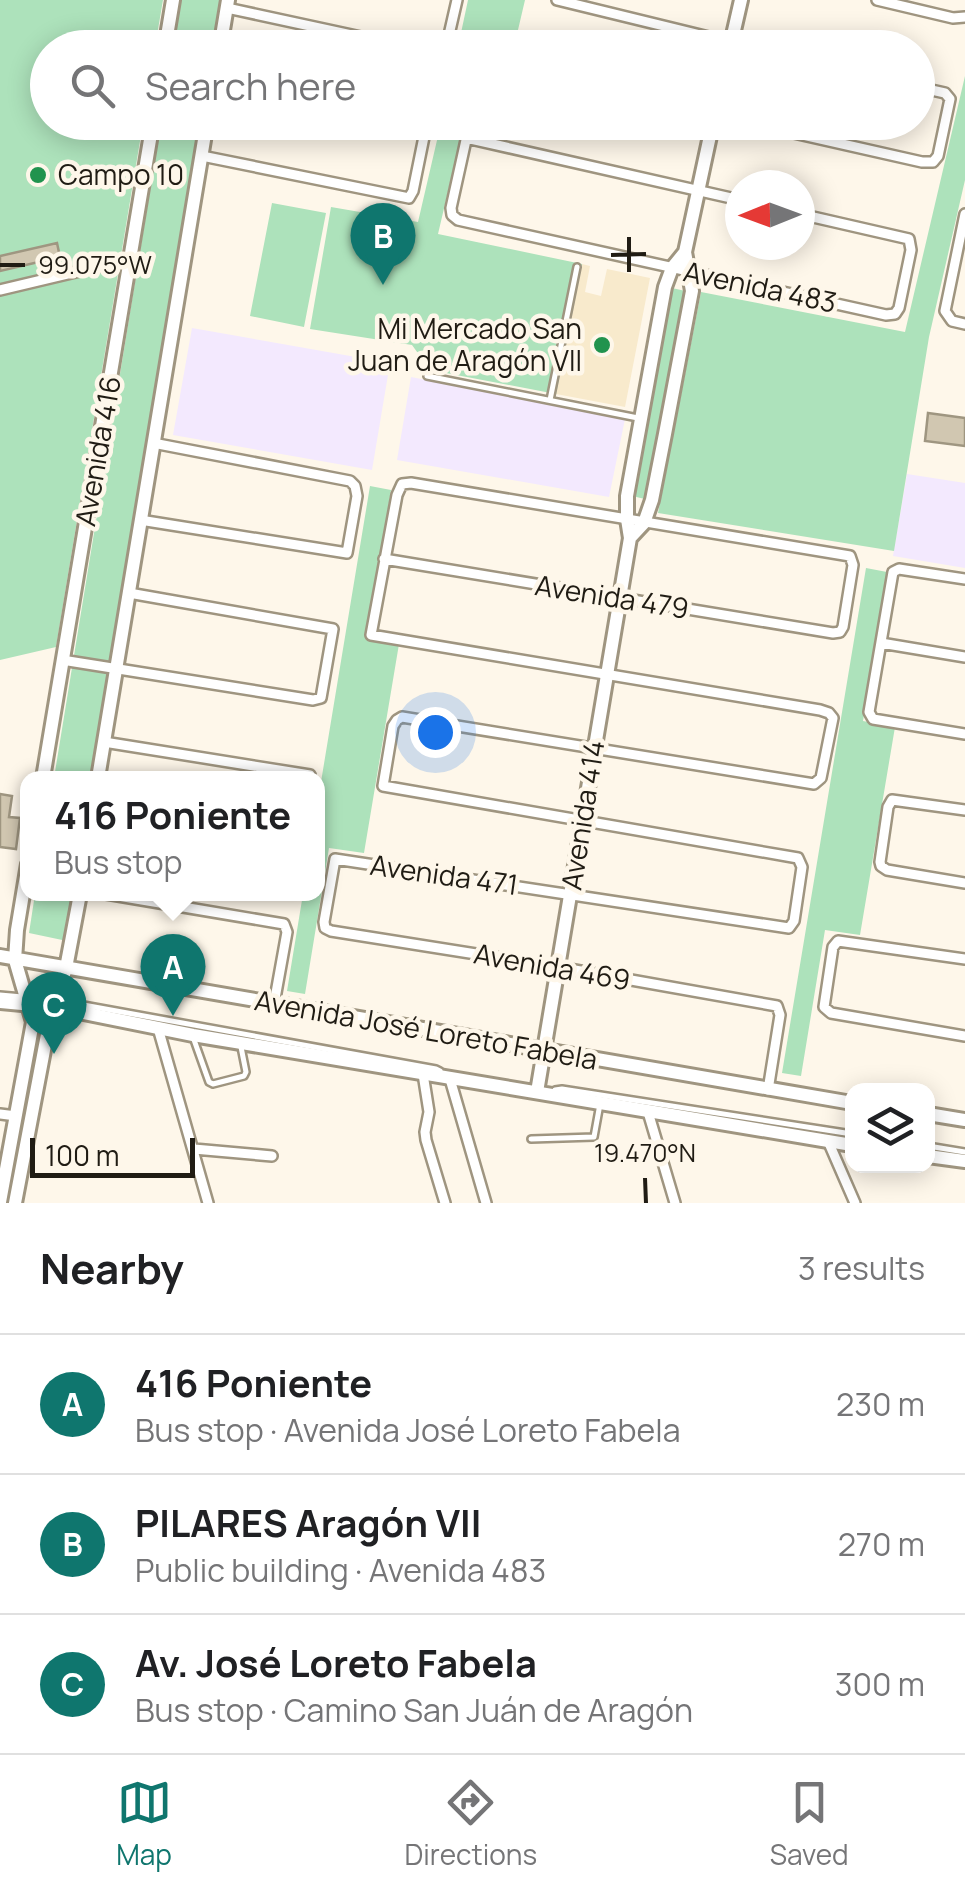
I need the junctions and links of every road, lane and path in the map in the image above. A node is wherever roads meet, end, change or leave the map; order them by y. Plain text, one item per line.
1 (173, 0) edge
2 (456, 0) edge
3 (557, 0) edge
4 (741, 0) edge
5 (877, 0) edge
6 (228, 4) edge
7 (965, 18) edge
8 (168, 30) edge
9 (223, 30) edge
10 (337, 30) edge
11 (450, 30) edge
12 (673, 30) edge
13 (734, 30) edge
14 (935, 92) edge
15 (150, 140) edge
16 (204, 140) edge
17 (423, 140) edge
18 (466, 140) edge
19 (475, 140) edge
20 (709, 140) edge
21 (830, 140) edge
22 (202, 156) junction
23 (698, 190) junction
24 (725, 196) edge
25 (965, 214) edge
26 (815, 217) edge
27 (961, 248) edge
28 (685, 252) junction
29 (122, 261) dead end
30 (577, 266) dead end
31 (672, 268) junction
32 (691, 272) junction
33 (0, 290) edge
34 (965, 324) edge
35 (427, 376) dead end
36 (550, 400) junction
37 (641, 418) junction
38 (153, 444) junction
39 (140, 520) junction
40 (627, 520) junction
41 (644, 523) junction
42 (630, 538) junction
43 (384, 559) junction
44 (965, 579) edge
45 (129, 593) junction
46 (619, 598) junction
47 (881, 643) junction
48 (965, 657) edge
49 (62, 660) junction
50 (116, 668) junction
51 (607, 674) junction
52 (965, 734) edge
53 (104, 742) junction
54 (594, 748) junction
55 (43, 771) edge
56 (99, 771) edge
57 (275, 771) edge
58 (965, 810) edge
59 (582, 820) junction
60 (965, 884) edge
61 (570, 893) junction
62 (21, 901) edge
63 (79, 901) edge
64 (150, 901) edge
65 (325, 928) joint
66 (0, 956) edge
67 (965, 958) edge
68 (15, 960) junction
69 (558, 967) junction
70 (66, 968) junction
71 (0, 998) edge
72 (25, 1001) junction
73 (55, 1004) junction
74 (274, 1004) junction
75 (0, 1010) edge
76 (158, 1028) junction
77 (192, 1034) junction
78 (965, 1036) edge
79 (240, 1042) junction
80 (544, 1050) junction
81 (423, 1074) junction
82 (450, 1078) junction
83 (768, 1090) junction
84 (20, 1092) junction
85 (538, 1092) junction
86 (36, 1095) junction
87 (845, 1102) edge
88 (600, 1104) junction
89 (648, 1112) junction
90 (0, 1114) edge
91 (935, 1115) edge
92 (16, 1116) junction
93 (965, 1120) edge
94 (845, 1133) edge
95 (12, 1138) junction
96 (532, 1139) dead end
97 (28, 1140) junction
98 (828, 1142) junction
99 (845, 1144) edge
100 (935, 1147) edge
101 (194, 1150) junction
102 (965, 1152) edge
103 (272, 1156) dead end
104 (935, 1157) edge
105 (965, 1161) edge
106 (0, 1196) edge
107 (16, 1200) edge
108 (208, 1203) edge
109 (445, 1203) edge
110 (486, 1203) edge
111 (675, 1203) edge
112 (854, 1203) edge

1 - 8 street
2 - 11 street
3 - 12 street
4 - 13 street
5 - 7 street
6 - 9 street
6 - 10 street
14 - 21 street
15 - 49 street, Avenida 416
16 - 22 street, Avenida 416
17 - 22 street
18 - 31 street, Avenida 483
19 - 23 street
20 - 23 street, Avenida 414
22 - 38 street, Avenida 416
23 - 24 street
23 - 28 street, Avenida 414
25 - 27 street
26 - 32 street, Avenida 483
27 - 34 street
28 - 31 street, Avenida 414
28 - 32 street, Avenida 414
29 - 33 street
30 - 36 lane
31 - 32 street, Avenida 483
31 - 37 street, Avenida 414
32 - 41 street, Avenida 414
35 - 36 lane
36 - 37 lane
37 - 40 street, Avenida 414
38 - 39 street, Avenida 416
38 - 39 street
39 - 45 street, Avenida 416
40 - 41 street
40 - 42 street, Avenida 414
40 - 43 street
41 - 42 street, Avenida 414
41 - 46 street, Avenida 479
42 - 46 street, Avenida 414
43 - 46 street, Avenida 479
43 - 51 street
44 - 47 street
45 - 50 street, Avenida 416
45 - 50 street
46 - 51 street, Avenida 414
47 - 48 street
47 - 52 street
49 - 50 street
49 - 55 street, Avenida 416
50 - 53 street, Avenida 416
51 - 54 street, Avenida 414
51 - 54 street
53 - 56 street, Avenida 416
53 - 57 street
54 - 59 street, Avenida 414
54 - 59 street
58 - 60 street
59 - 61 street, Avenida 414
59 - 61 street, Avenida 471
61 - 65 street, Avenida 471
61 - 69 street, Avenida 414
62 - 68 street
63 - 70 street
64 - 74 street
65 - 69 street, Avenida 469
66 - 68 street, Avenida José Loreto Fabela
67 - 78 street
68 - 70 street, Avenida José Loreto Fabela
68 - 72 street
69 - 80 street, Avenida 414
69 - 83 street, Avenida 469
70 - 73 street
70 - 74 street, Avenida José Loreto Fabela
71 - 72 street, Avenida José Loreto Fabela
72 - 73 street, Avenida José Loreto Fabela
72 - 75 lane
72 - 84 street
73 - 76 street, Avenida José Loreto Fabela
73 - 82 lane
73 - 86 street
74 - 80 street, Avenida José Loreto Fabela
76 - 77 street, Avenida José Loreto Fabela
76 - 101 street
77 - 79 street, Avenida José Loreto Fabela
77 - 79 lane
79 - 81 street, Avenida José Loreto Fabela
80 - 83 street, Avenida José Loreto Fabela
80 - 85 street, Avenida 414
81 - 82 street, Avenida José Loreto Fabela
81 - 109 street
82 - 85 street, Avenida José Loreto Fabela
82 - 110 street
83 - 87 street, Avenida José Loreto Fabela
84 - 86 street
84 - 92 street
85 - 88 street, Avenida José Loreto Fabela
85 - 94 lane
86 - 97 street
88 - 89 street, Avenida José Loreto Fabela
88 - 96 lane
89 - 98 street, Avenida José Loreto Fabela
89 - 111 street
90 - 92 street
91 - 93 street
92 - 95 street
95 - 97 street
95 - 106 street
97 - 107 street
98 - 99 street, Avenida José Loreto Fabela
98 - 112 street
100 - 102 lane
101 - 103 street
101 - 108 street
104 - 105 street
106 - 107 street

